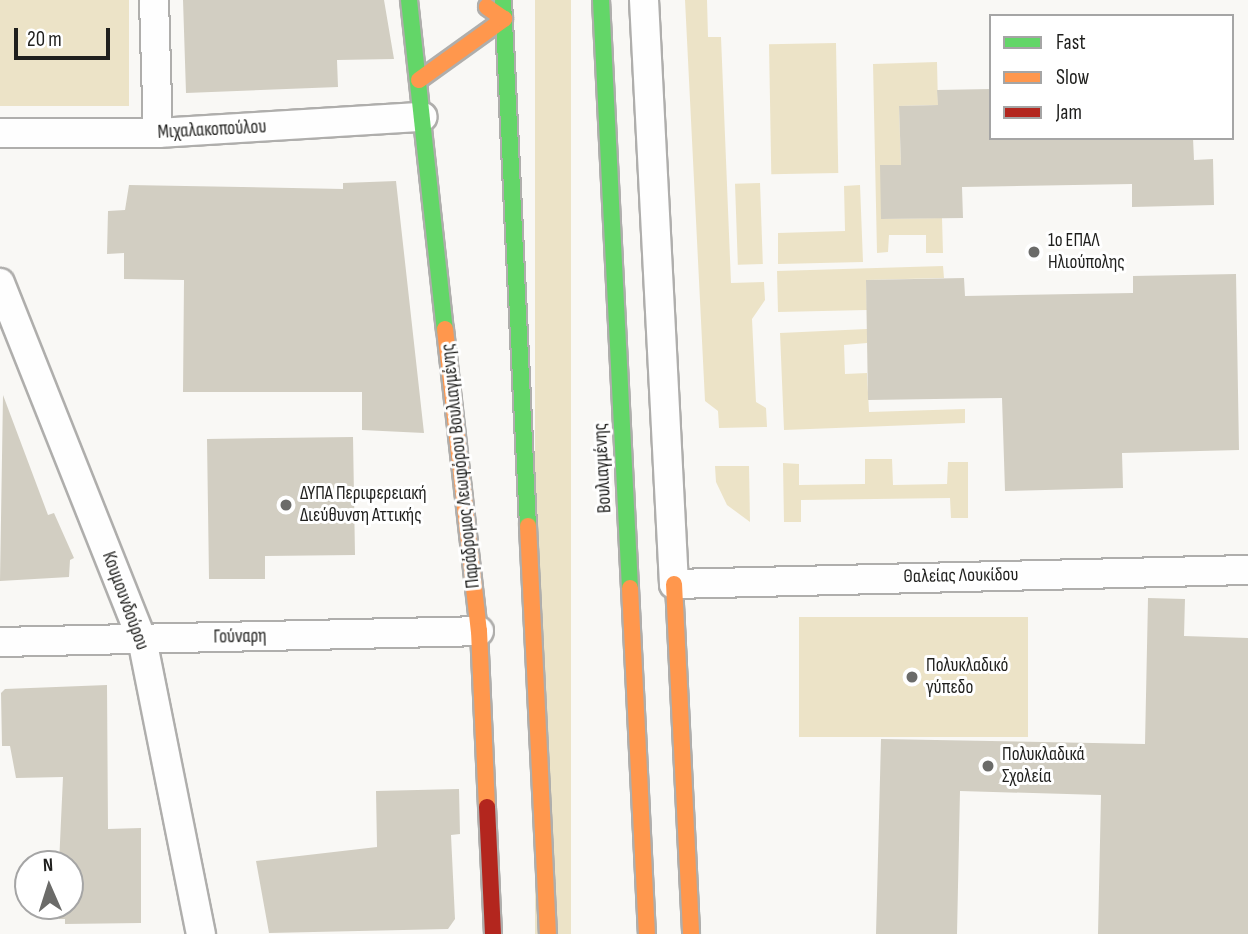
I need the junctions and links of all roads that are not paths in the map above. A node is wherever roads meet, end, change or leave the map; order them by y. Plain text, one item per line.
1 (154, 0) edge
2 (409, 0) edge
3 (476, 0) edge
4 (503, 0) edge
5 (601, 0) edge
6 (644, 0) edge
7 (504, 19) junction
8 (419, 80) junction
9 (423, 117) junction
10 (0, 133) edge
11 (158, 133) junction
12 (0, 283) edge
13 (1248, 570) edge
14 (674, 584) junction
15 (479, 631) junction
16 (142, 639) junction
17 (0, 642) edge
18 (201, 934) edge
19 (493, 934) edge
20 (548, 934) edge
21 (647, 934) edge
22 (691, 934) edge

1 - 11 street
2 - 8 main road, Παράδρομος Λεωφόρου Βουλιαγμένης
3 - 7 main road
4 - 7 main road
5 - 21 main road, Βουλιαγμένης
6 - 14 street
7 - 8 main road
7 - 20 main road
8 - 9 main road, Παράδρομος Λεωφόρου Βουλιαγμένης
9 - 11 street, Μιχαλακοπούλου
9 - 15 main road, Παράδρομος Λεωφόρου Βουλιαγμένης
10 - 11 street, Μιχαλακοπούλου
12 - 16 street, Κουμουνδούρου
13 - 14 street, Θαλείας Λουκίδου
14 - 22 main road
15 - 16 street, Γούναρη
15 - 19 main road, Παράδρομος Λεωφόρου Βουλιαγμένης
16 - 17 street, Γούναρη
16 - 18 street, Κουμουνδούρου

